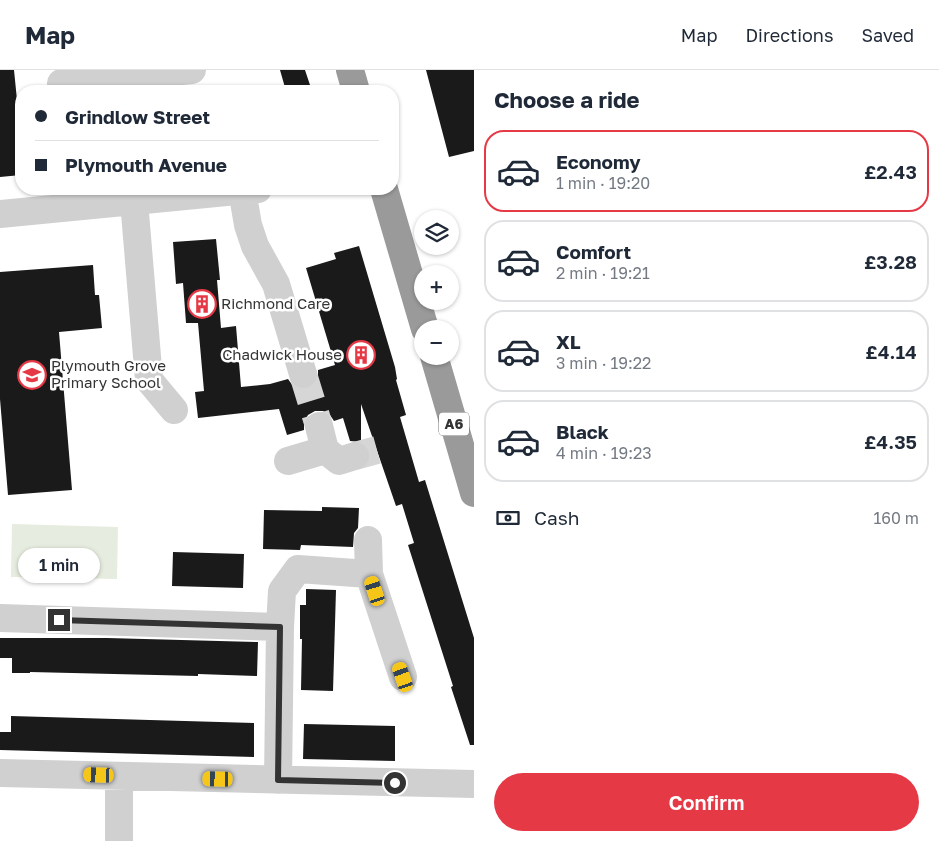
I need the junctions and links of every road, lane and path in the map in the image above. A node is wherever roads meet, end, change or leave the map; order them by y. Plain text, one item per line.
1 (192, 70) edge
2 (350, 70) edge
3 (55, 81) edge
4 (354, 85) edge
5 (197, 195) edge
6 (250, 195) edge
7 (386, 195) edge
8 (61, 198) edge
9 (134, 201) junction
10 (0, 214) edge
11 (423, 320) edge
12 (437, 365) edge
13 (303, 374) tunnel mouth
14 (174, 410) dead end
15 (355, 456) tunnel mouth
16 (288, 461) dead end
17 (474, 493) edge
18 (368, 540) dead end
19 (369, 574) junction
20 (0, 618) edge
21 (280, 627) junction
22 (403, 677) dead end
23 (0, 773) edge
24 (119, 776) junction
25 (278, 780) junction
26 (474, 784) edge
27 (119, 841) edge

1 - 3 street
2 - 4 highway
5 - 9 street
6 - 13 street
7 - 11 highway
8 - 9 street
8 - 10 street
9 - 14 street
12 - 17 highway, A6
15 - 16 street
18 - 19 street
19 - 21 street
19 - 22 street
20 - 21 street
21 - 25 street
23 - 24 street
24 - 25 street
24 - 27 street
25 - 26 street

